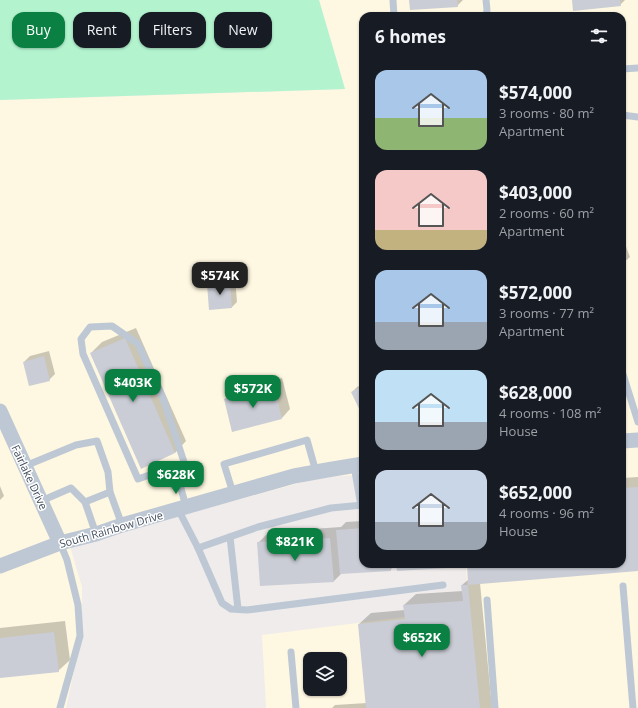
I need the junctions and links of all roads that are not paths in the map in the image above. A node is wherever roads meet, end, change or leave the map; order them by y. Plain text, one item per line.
1 (393, 0) edge
2 (486, 0) edge
3 (394, 12) edge
4 (486, 12) edge
5 (638, 68) edge
6 (626, 69) edge
7 (626, 116) edge
8 (638, 117) edge
9 (626, 384) edge
10 (0, 411) edge
11 (638, 422) edge
12 (638, 440) edge
13 (626, 441) edge
14 (359, 465) edge
15 (25, 466) junction
16 (175, 466) junction
17 (316, 472) junction
18 (110, 492) junction
19 (233, 494) junction
20 (41, 501) junction
21 (85, 502) junction
22 (359, 505) edge
23 (182, 508) junction
24 (122, 525) junction
25 (96, 534) junction
26 (230, 537) junction
27 (60, 543) junction
28 (198, 548) junction
29 (0, 566) edge
30 (443, 585) dead end
31 (623, 586) dead end
32 (487, 600) dead end
33 (238, 609) junction
34 (291, 652) dead end
35 (60, 708) edge
36 (296, 708) edge
37 (495, 708) edge
38 (633, 708) edge

1 - 3 lane
2 - 4 lane
5 - 6 lane
7 - 8 lane
9 - 11 lane
10 - 15 street, Fairlake Drive
12 - 13 street
14 - 17 street, South Rainbow Drive
15 - 18 lane
15 - 20 street, Fairlake Drive
16 - 16 lane
16 - 23 lane
17 - 19 street, South Rainbow Drive
17 - 19 lane
18 - 21 lane
18 - 24 lane
19 - 23 street, South Rainbow Drive
20 - 21 lane
20 - 27 street, Fairlake Drive
21 - 25 lane
22 - 26 lane
23 - 24 street, South Rainbow Drive
23 - 28 lane
24 - 25 street, South Rainbow Drive
25 - 27 street, South Rainbow Drive
26 - 28 lane
26 - 33 lane
27 - 29 street, South Rainbow Drive
27 - 35 lane
28 - 33 lane
30 - 33 lane
31 - 38 lane
32 - 37 lane
34 - 36 lane

